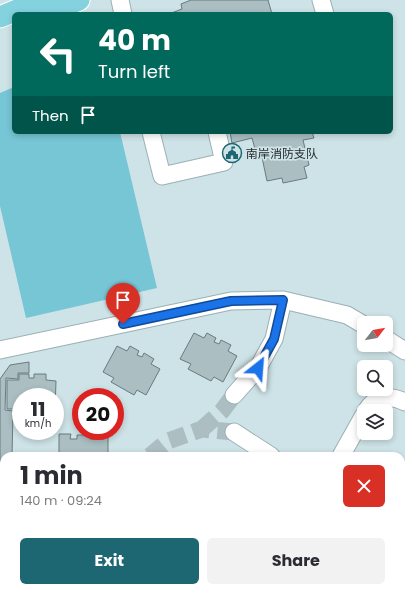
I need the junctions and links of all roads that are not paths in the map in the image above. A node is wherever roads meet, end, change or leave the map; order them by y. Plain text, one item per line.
1 (41, 0) edge
2 (79, 0) edge
3 (120, 0) edge
4 (321, 0) edge
5 (12, 12) edge
6 (12, 12) edge
7 (50, 12) edge
8 (123, 12) edge
9 (324, 12) edge
10 (0, 17) edge
11 (12, 28) edge
12 (0, 32) edge
13 (152, 134) edge
14 (217, 134) edge
15 (283, 300) junction
16 (357, 321) edge
17 (393, 343) edge
18 (0, 350) edge
19 (405, 351) edge
20 (234, 395) tunnel mouth
21 (405, 402) edge
22 (372, 404) edge
23 (357, 427) edge
24 (234, 432) tunnel mouth
25 (265, 452) edge
26 (343, 452) edge

1 - 5 main road
2 - 7 main road
3 - 8 street
4 - 9 street
6 - 10 main road
11 - 12 main road
13 - 14 street
15 - 16 street
15 - 18 street
15 - 20 street
17 - 19 street
21 - 22 street
23 - 26 street
24 - 25 street

